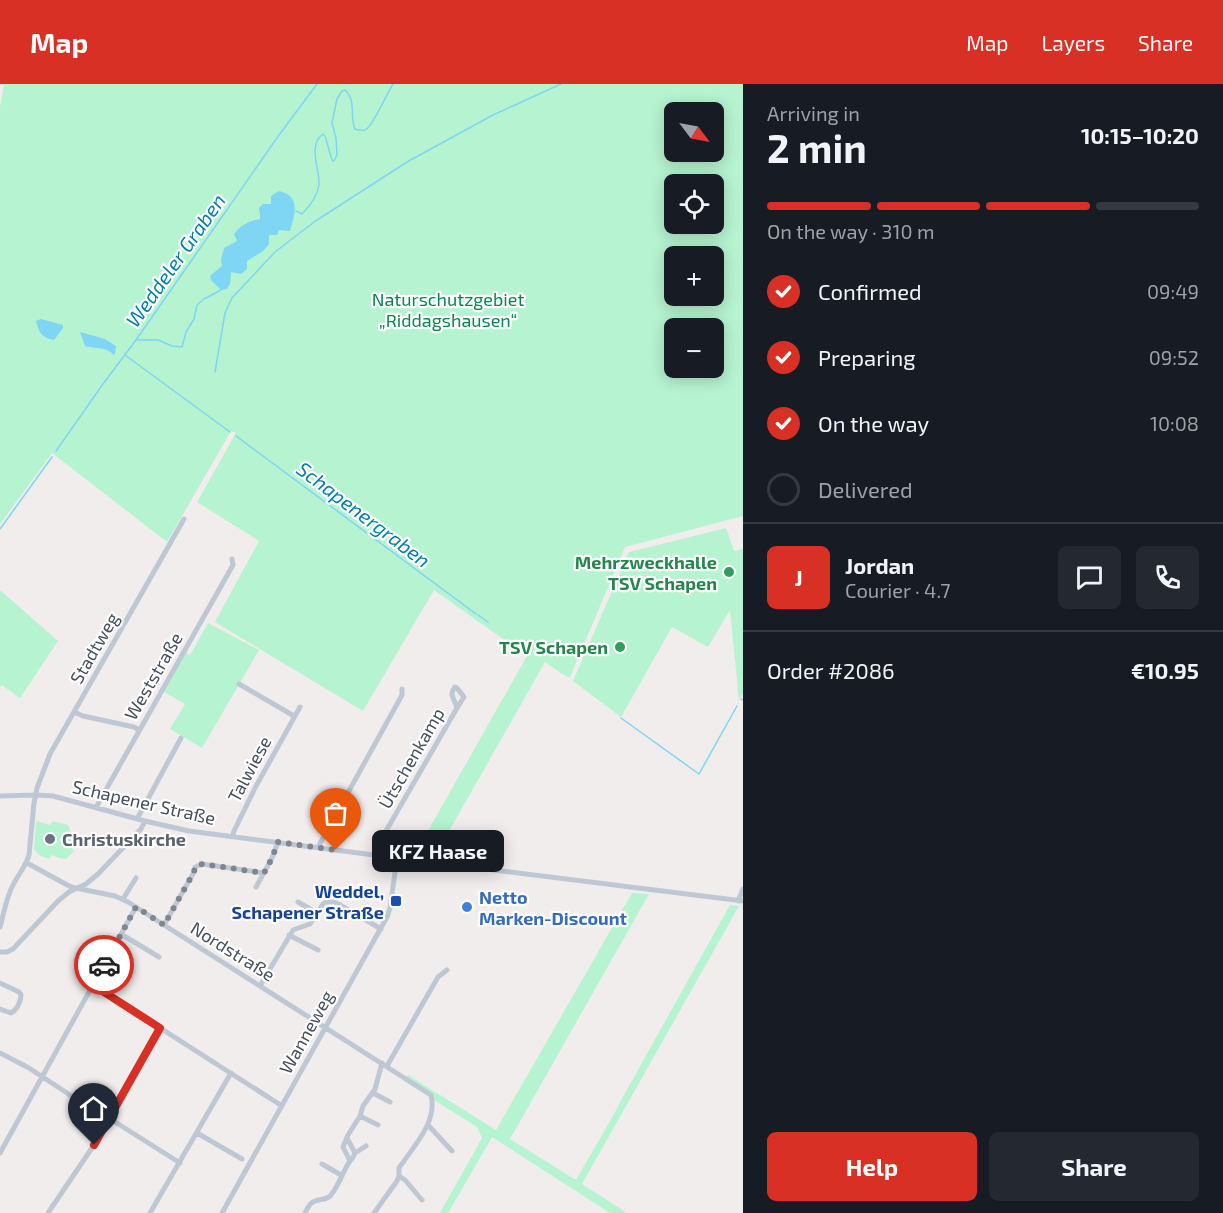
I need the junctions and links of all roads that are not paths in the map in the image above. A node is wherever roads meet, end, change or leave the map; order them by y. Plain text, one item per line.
1 (184, 519) dead end
2 (232, 559) dead end
3 (239, 684) dead end
4 (402, 689) dead end
5 (300, 706) dead end
6 (457, 708) dead end
7 (74, 712) junction
8 (294, 716) junction
9 (139, 730) junction
10 (181, 738) dead end
11 (35, 795) junction
12 (0, 796) edge
13 (96, 808) junction
14 (137, 819) junction
15 (145, 821) junction
16 (233, 836) junction
17 (278, 842) junction
18 (318, 847) junction
19 (375, 855) junction
20 (397, 858) junction
21 (27, 862) junction
22 (264, 873) junction
23 (136, 878) dead end
24 (256, 887) dead end
25 (75, 889) junction
26 (743, 889) edge
27 (123, 899) junction
28 (740, 901) edge
29 (298, 902) dead end
30 (136, 907) junction
31 (317, 913) junction
32 (164, 925) junction
33 (0, 927) edge
34 (381, 929) junction
35 (121, 934) junction
36 (289, 934) junction
37 (318, 950) dead end
38 (0, 952) edge
39 (159, 957) dead end
40 (447, 970) dead end
41 (0, 983) edge
42 (93, 985) junction
43 (260, 986) junction
44 (0, 1009) edge
45 (326, 1027) junction
46 (160, 1028) junction
47 (0, 1053) edge
48 (384, 1065) junction
49 (231, 1073) junction
50 (41, 1078) junction
51 (373, 1093) junction
52 (390, 1102) dead end
53 (282, 1106) junction
54 (360, 1116) junction
55 (108, 1119) junction
56 (378, 1125) dead end
57 (428, 1125) junction
58 (197, 1132) junction
59 (347, 1138) junction
60 (366, 1146) dead end
61 (452, 1151) dead end
62 (0, 1153) edge
63 (354, 1153) junction
64 (242, 1160) dead end
65 (350, 1161) junction
66 (180, 1163) junction
67 (322, 1164) dead end
68 (341, 1175) junction
69 (399, 1176) junction
70 (422, 1200) dead end
71 (48, 1213) edge
72 (150, 1213) edge
73 (222, 1213) edge
74 (305, 1213) edge
75 (374, 1213) edge

1 - 7 street, Stadtweg
2 - 9 street, Weststraße
3 - 8 street
4 - 18 street
5 - 8 street, Talwiese
6 - 19 street, Ütschenkamp
7 - 9 street
7 - 11 street, Stadtweg
8 - 16 street, Talwiese
9 - 13 street, Weststraße
10 - 14 street
11 - 12 street, Schapener Straße
11 - 13 street, Schapener Straße
11 - 21 street, Stadtweg
13 - 14 street, Schapener Straße
14 - 15 street, Schapener Straße
15 - 16 street, Schapener Straße
15 - 25 street
16 - 17 street, Schapener Straße
17 - 18 street, Schapener Straße
17 - 22 street
18 - 19 street, Schapener Straße
19 - 20 street, Schapener Straße
20 - 28 street, Schapener Straße
20 - 34 street, Wanneweg
21 - 25 street, Nordstraße
21 - 33 street
22 - 24 street
22 - 32 street
23 - 27 street
25 - 27 street, Nordstraße
25 - 38 street
26 - 28 street
27 - 30 street, Nordstraße
29 - 31 street
30 - 32 street, Nordstraße
30 - 35 street
31 - 34 street
31 - 36 street
32 - 43 street, Nordstraße
34 - 45 street, Wanneweg
35 - 39 street
35 - 42 street
36 - 37 street
36 - 43 street
40 - 48 street
41 - 44 street
42 - 46 street
42 - 50 street
43 - 45 street, Nordstraße
45 - 48 street, Nordstraße
45 - 53 street, Wanneweg
46 - 49 street
46 - 55 street
47 - 50 street
48 - 51 street
48 - 57 street, Nordstraße
49 - 53 street
49 - 58 street
50 - 55 street
50 - 62 street
51 - 52 street
51 - 54 street
53 - 73 street, Wanneweg
54 - 56 street
54 - 59 street
55 - 66 street
55 - 71 street
57 - 61 street
57 - 69 street
58 - 64 street
58 - 66 street
59 - 63 street
59 - 65 street
60 - 63 street
63 - 65 street
65 - 68 street
66 - 72 street
67 - 68 street
68 - 74 street
69 - 70 street
69 - 75 street

